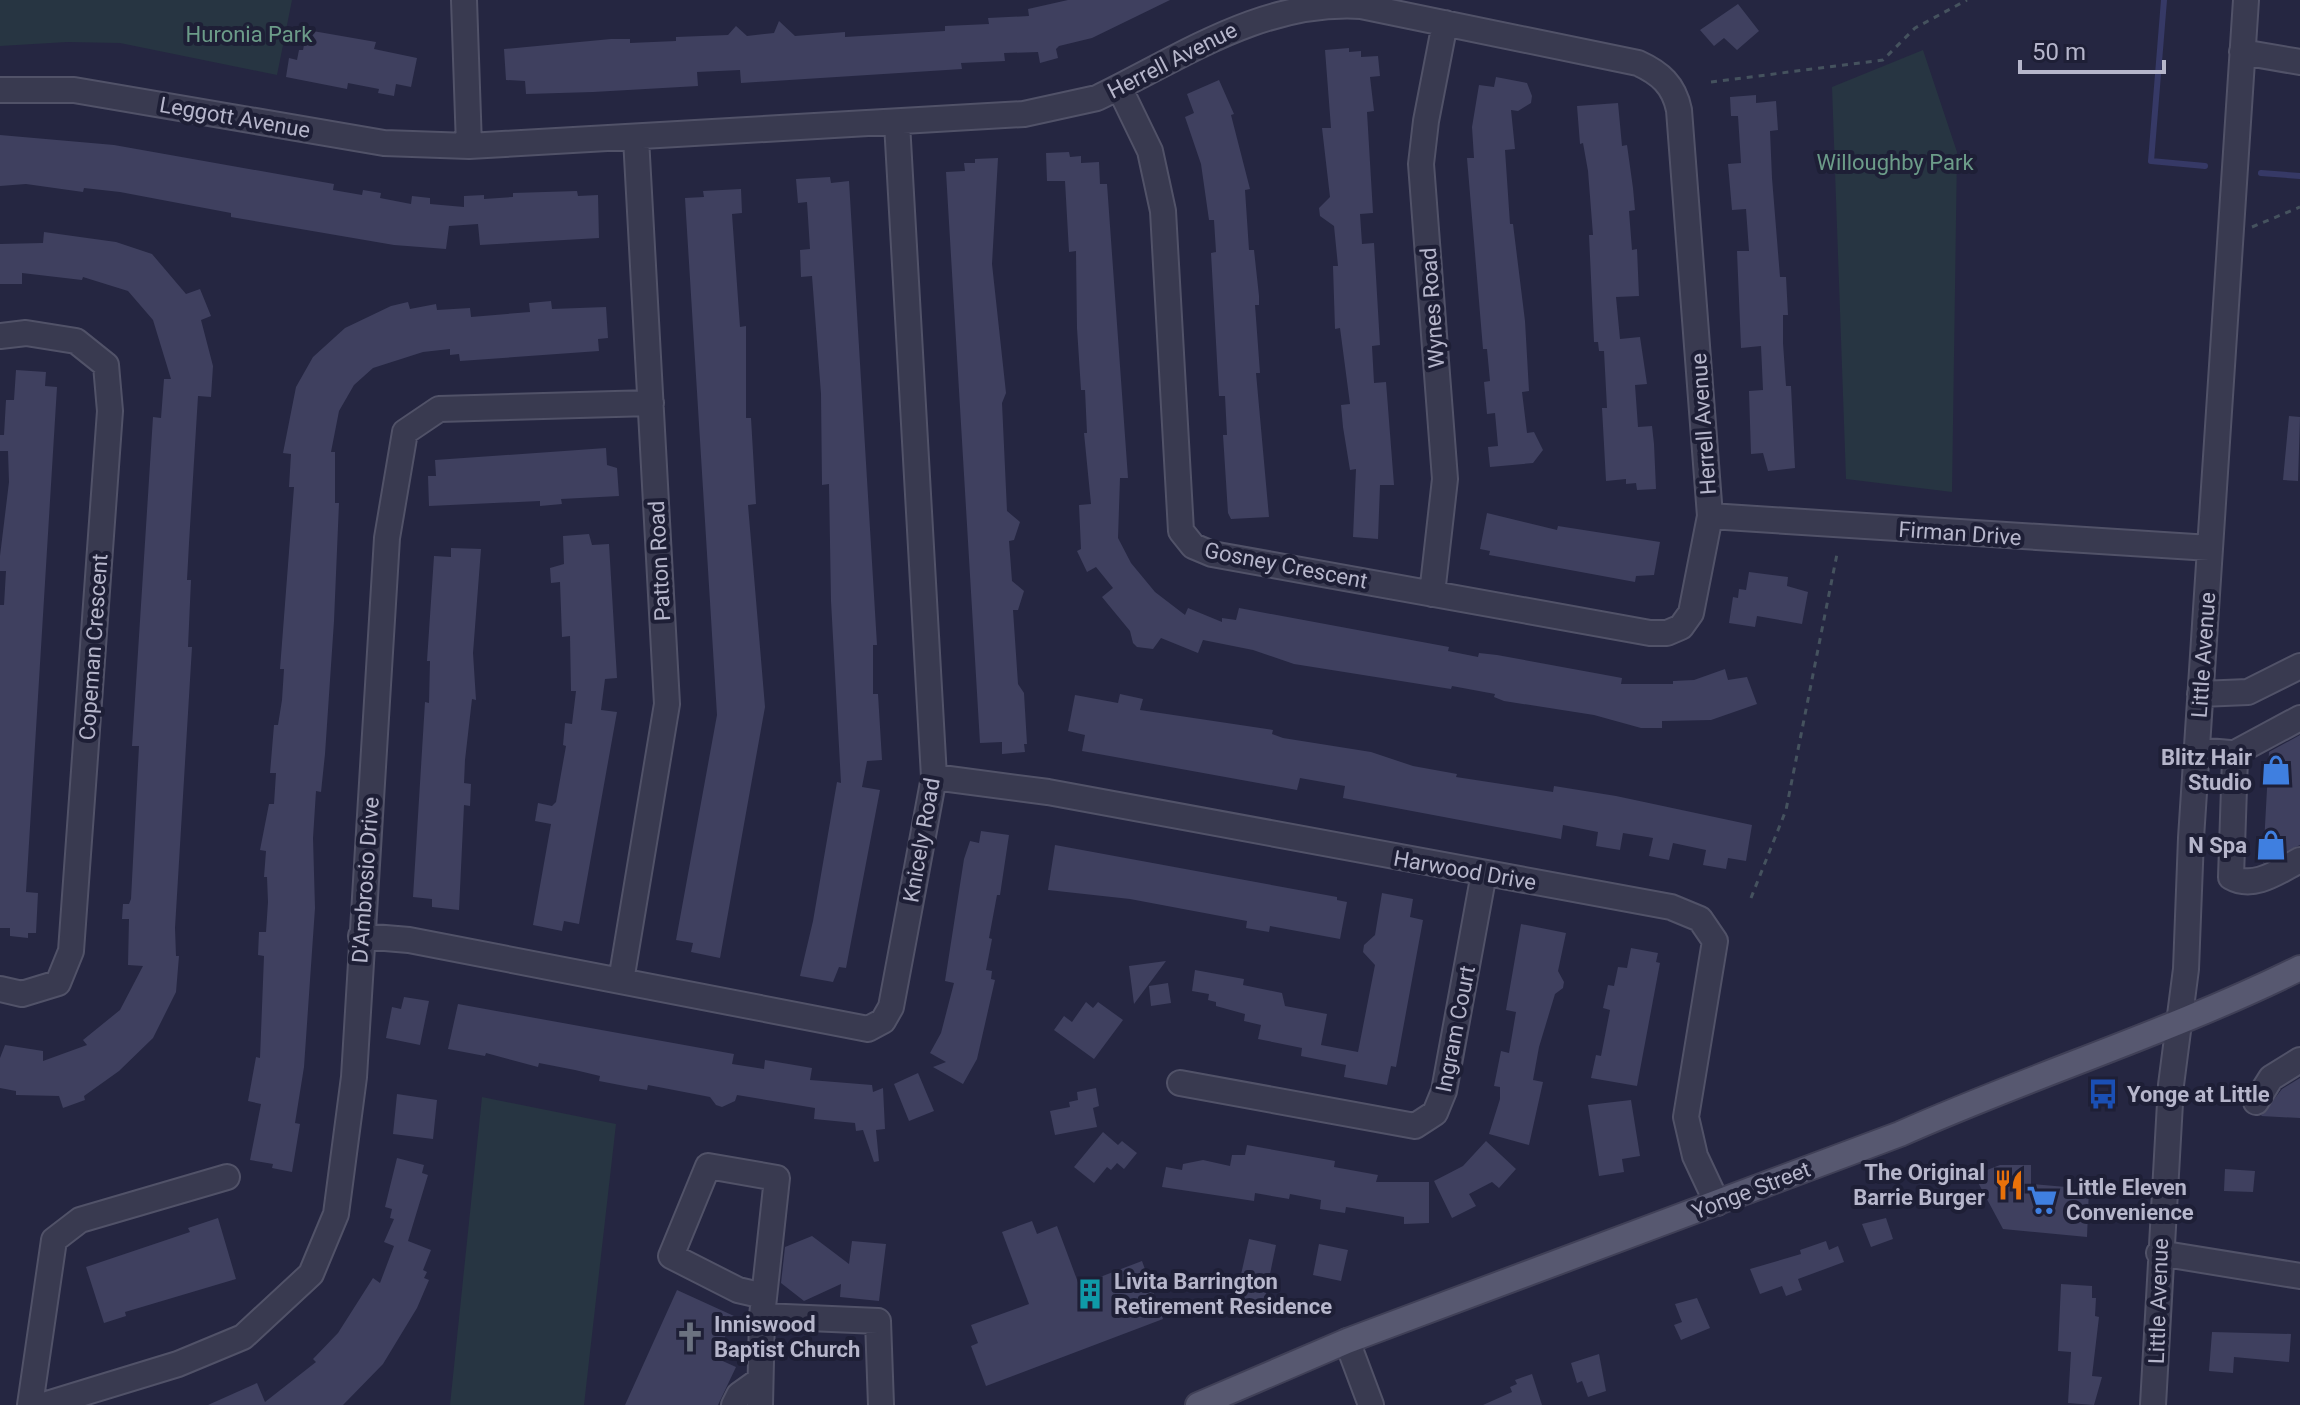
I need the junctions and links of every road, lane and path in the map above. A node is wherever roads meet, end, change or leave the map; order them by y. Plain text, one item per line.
1 (464, 0) edge
2 (1967, 0) edge
3 (2246, 0) edge
4 (1445, 23) junction
5 (2242, 52) junction
6 (2300, 62) edge
7 (1711, 82) dead end
8 (1119, 87) junction
9 (0, 90) edge
10 (897, 123) junction
11 (636, 138) junction
12 (469, 146) junction
13 (2300, 207) edge
14 (2251, 227) dead end
15 (0, 336) edge
16 (651, 403) junction
17 (1710, 516) junction
18 (2210, 548) junction
19 (1837, 554) dead end
20 (1432, 594) junction
21 (2300, 666) edge
22 (2200, 694) junction
23 (2300, 718) edge
24 (2196, 750) junction
25 (2233, 754) junction
26 (934, 777) junction
27 (2300, 860) edge
28 (1484, 873) junction
29 (1751, 898) dead end
30 (361, 936) junction
31 (2300, 968) edge
32 (621, 981) junction
33 (0, 989) edge
34 (2179, 1020) junction
35 (2300, 1060) edge
36 (1180, 1083) dead end
37 (2256, 1102) dead end
38 (227, 1177) dead end
39 (1717, 1203) junction
40 (2159, 1253) junction
41 (2300, 1276) edge
42 (763, 1306) junction
43 (1347, 1341) junction
44 (760, 1380) junction
45 (30, 1405) edge
46 (44, 1405) edge
47 (734, 1405) edge
48 (760, 1405) edge
49 (881, 1405) edge
50 (1198, 1405) edge
51 (1371, 1405) edge
52 (2153, 1405) edge

1 - 12 street
2 - 7 path
3 - 5 street, Little Avenue
4 - 8 street, Herrell Avenue
4 - 17 street, Herrell Avenue
4 - 20 street, Wynes Road
5 - 6 street
5 - 18 street, Little Avenue
8 - 10 street, Herrell Avenue
8 - 20 street, Gosney Crescent
9 - 12 street, Leggott Avenue
10 - 11 street, Herrell Avenue
10 - 26 street, Knicely Road
11 - 12 street, Herrell Avenue
11 - 16 street, Patton Road
13 - 14 path
15 - 33 street, Copeman Crescent
16 - 30 street, D'Ambrosio Drive
16 - 32 street, Patton Road
17 - 18 street, Firman Drive
17 - 20 street, Gosney Crescent
18 - 22 street, Little Avenue
19 - 29 path
21 - 22 street
22 - 24 street, Little Avenue
23 - 25 street
24 - 25 street
24 - 34 street, Little Avenue
25 - 27 street
26 - 28 street, Harwood Drive
26 - 32 street, Knicely Road
28 - 36 street, Ingram Court
28 - 39 street, Harwood Drive
30 - 32 street, Knicely Road
30 - 46 street, D'Ambrosio Drive
31 - 34 main road, Yonge Street
34 - 39 main road, Yonge Street
34 - 40 street, Little Avenue
35 - 37 street
38 - 45 street
39 - 43 main road, Yonge Street
40 - 41 street
40 - 52 street, Little Avenue
42 - 42 street
42 - 44 street
42 - 49 street
43 - 50 main road, Yonge Street
43 - 51 street
44 - 47 street
44 - 48 street

